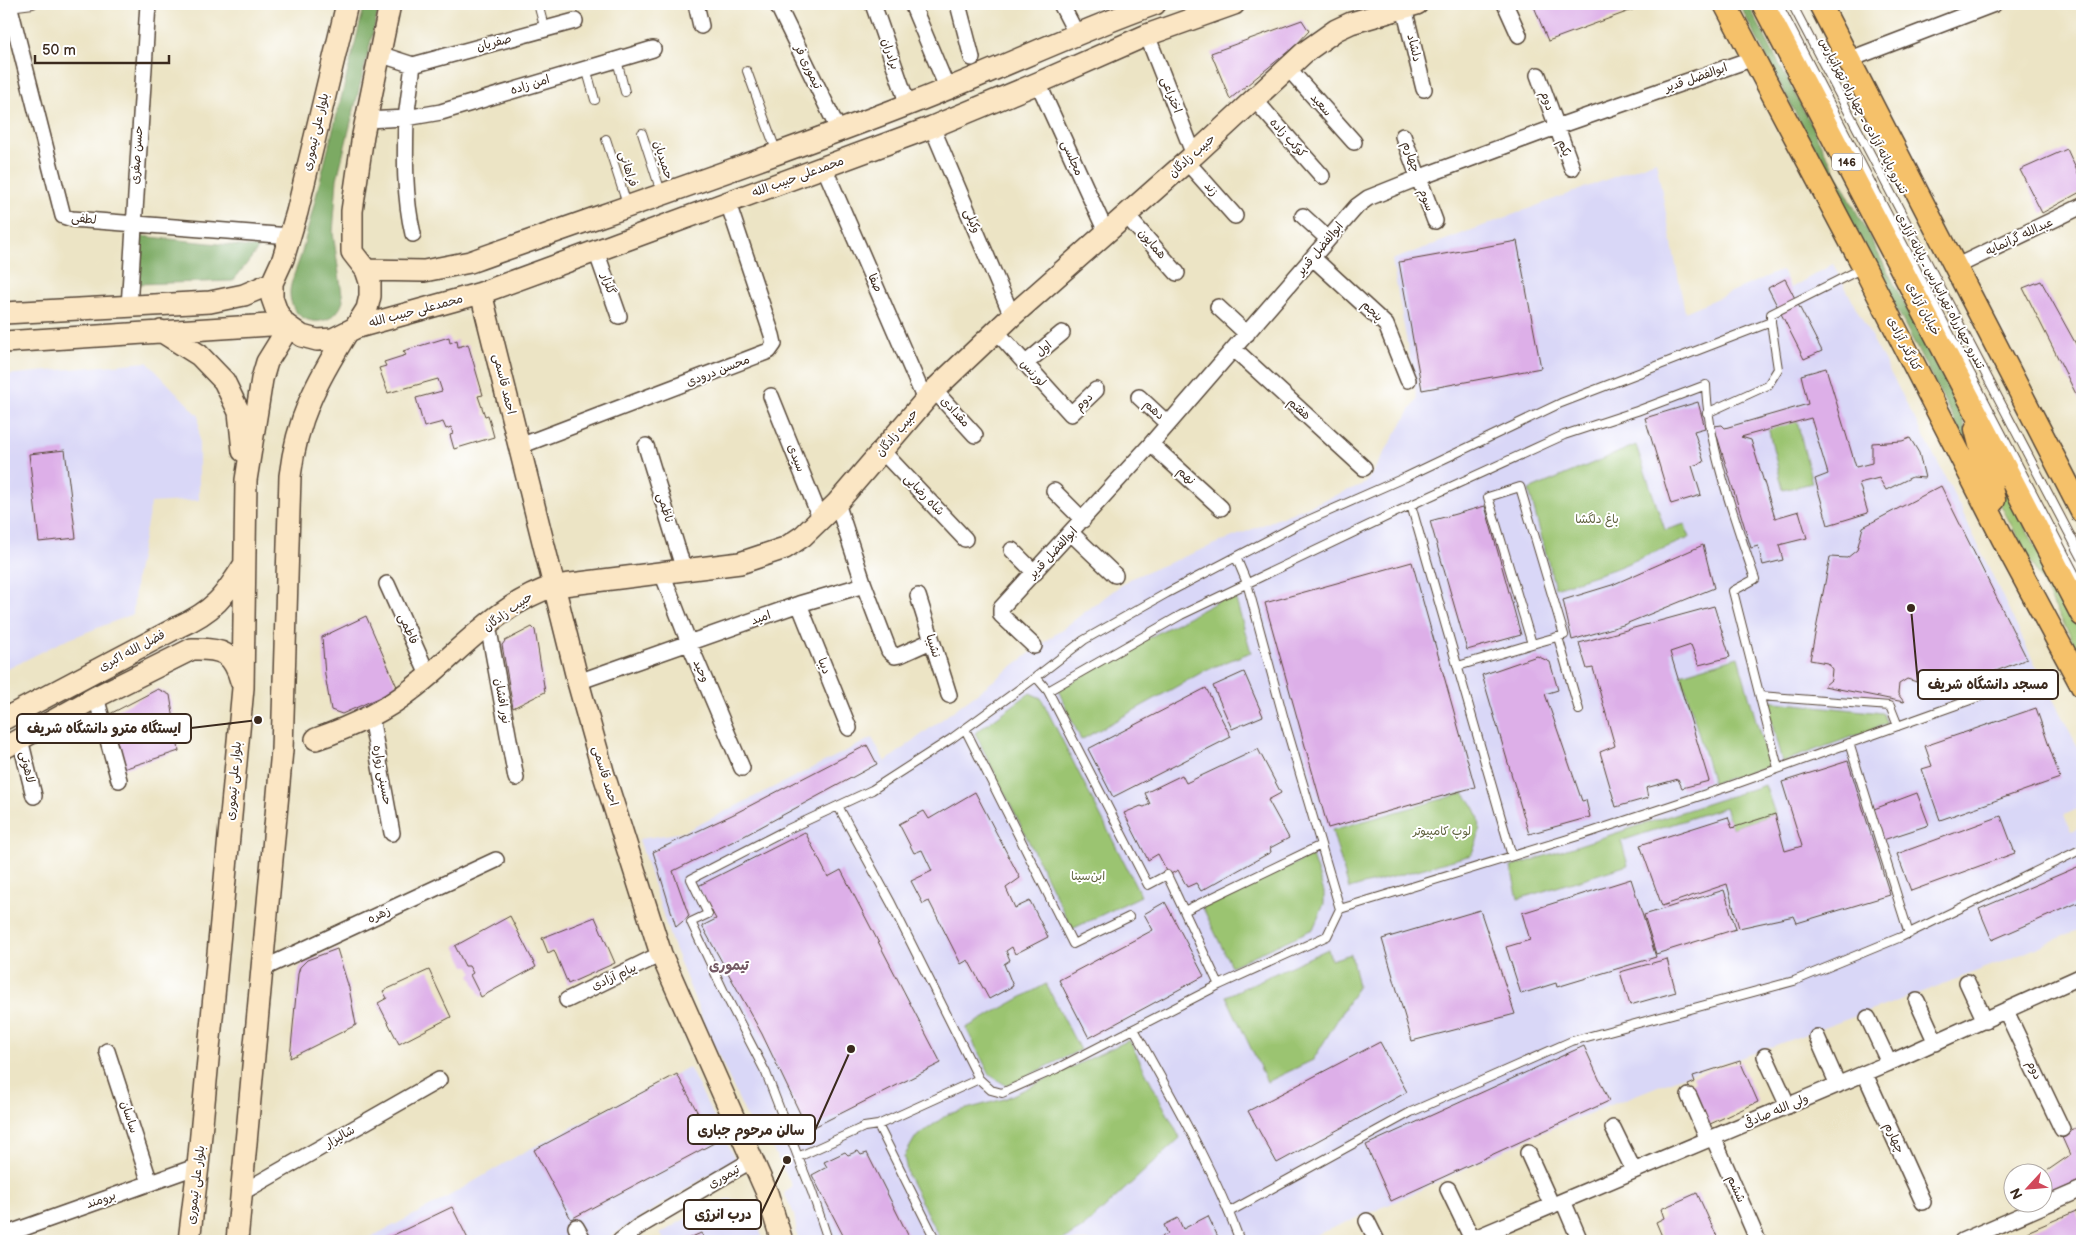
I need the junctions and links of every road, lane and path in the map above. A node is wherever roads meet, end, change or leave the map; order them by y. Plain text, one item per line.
1 (33, 4) edge
2 (148, 4) edge
3 (347, 4) edge
4 (390, 4) edge
5 (538, 4) edge
6 (696, 4) edge
7 (777, 4) edge
8 (872, 4) edge
9 (912, 4) edge
10 (958, 4) edge
11 (1061, 4) edge
12 (1155, 4) edge
13 (1234, 4) edge
14 (1505, 4) edge
15 (1726, 4) edge
16 (1763, 4) edge
17 (1778, 4) edge
18 (1792, 4) edge
19 (1820, 4) edge
20 (1994, 4) edge
21 (9, 6) edge
22 (1410, 6) edge
23 (1115, 11) edge
24 (1351, 14) edge
25 (575, 21) dead end
26 (702, 26) dead end
27 (545, 30) junction
28 (1077, 35) junction
29 (1147, 35) junction
30 (1519, 35) dead end
31 (653, 49) dead end
32 (379, 54) junction
33 (972, 58) dead end
34 (1754, 58) junction
35 (617, 60) junction
36 (1848, 60) junction
37 (413, 65) junction
38 (586, 68) junction
39 (1288, 68) junction
40 (747, 71) dead end
41 (1538, 75) dead end
42 (1038, 83) junction
43 (1424, 89) dead end
44 (948, 90) junction
45 (625, 92) dead end
46 (1254, 99) junction
47 (595, 100) dead end
48 (908, 105) junction
49 (406, 118) junction
50 (366, 120) junction
51 (932, 127) junction
52 (1556, 127) junction
53 (840, 131) junction
54 (642, 133) dead end
55 (1404, 136) dead end
56 (606, 139) dead end
57 (1354, 142) dead end
58 (777, 154) junction
59 (1190, 159) junction
60 (824, 167) junction
61 (1572, 168) dead end
62 (1322, 176) dead end
63 (1418, 178) junction
64 (662, 194) junction
65 (728, 202) junction
66 (628, 206) junction
67 (2082, 206) edge
68 (1126, 215) junction
69 (1235, 216) dead end
70 (1303, 216) dead end
71 (1435, 222) dead end
72 (132, 223) junction
73 (556, 231) junction
74 (1106, 232) junction
75 (413, 234) dead end
76 (290, 236) junction
77 (1328, 239) junction
78 (596, 251) junction
79 (1314, 258) junction
80 (566, 262) junction
81 (1864, 267) junction
82 (1955, 267) junction
83 (366, 270) junction
84 (1177, 273) dead end
85 (272, 283) junction
86 (481, 293) junction
87 (128, 307) junction
88 (1218, 307) dead end
89 (4, 313) edge
90 (619, 316) dead end
91 (1012, 316) junction
92 (1772, 322) junction
93 (287, 326) junction
94 (351, 331) junction
95 (996, 331) junction
96 (161, 332) junction
97 (1062, 333) dead end
98 (1247, 334) junction
99 (4, 342) edge
100 (1234, 349) junction
101 (1025, 364) junction
102 (1408, 380) dead end
103 (1096, 390) dead end
104 (1966, 392) junction
105 (930, 395) junction
106 (771, 396) dead end
107 (1139, 397) dead end
108 (1707, 413) junction
109 (1071, 414) joint
110 (1168, 424) junction
111 (975, 435) dead end
112 (1151, 444) junction
113 (520, 446) junction
114 (646, 446) dead end
115 (882, 451) junction
116 (1364, 468) dead end
117 (246, 480) junction
118 (1054, 491) dead end
119 (837, 503) junction
120 (1411, 506) junction
121 (1222, 508) dead end
122 (2082, 512) edge
123 (821, 520) junction
124 (1083, 520) junction
125 (1071, 533) junction
126 (966, 539) dead end
127 (2003, 539) junction
128 (1012, 550) dead end
129 (1236, 557) junction
130 (2082, 558) edge
131 (244, 564) junction
132 (684, 570) junction
133 (1035, 572) junction
134 (662, 573) junction
135 (1115, 575) dead end
136 (1247, 583) junction
137 (387, 584) dead end
138 (864, 585) junction
139 (555, 586) junction
140 (2082, 588) edge
141 (918, 596) dead end
142 (799, 604) junction
143 (2082, 615) edge
144 (488, 625) junction
145 (178, 627) junction
146 (1558, 637) junction
147 (931, 641) junction
148 (689, 643) junction
149 (1532, 644) junction
150 (1034, 646) dead end
151 (192, 649) junction
152 (1458, 666) junction
153 (428, 675) junction
154 (1036, 677) junction
155 (2029, 678) dead end
156 (578, 682) junction
157 (2082, 686) edge
158 (243, 688) junction
159 (1048, 691) junction
160 (949, 695) dead end
161 (1760, 696) junction
162 (96, 697) junction
163 (1579, 710) dead end
164 (371, 717) junction
165 (4, 719) edge
166 (1898, 726) junction
167 (849, 728) dead end
168 (965, 729) junction
169 (316, 739) dead end
170 (12, 743) edge
171 (1849, 743) junction
172 (742, 768) dead end
173 (1778, 768) junction
174 (516, 778) dead end
175 (119, 780) dead end
176 (34, 796) dead end
177 (838, 806) junction
178 (392, 833) dead end
179 (1321, 845) junction
180 (2082, 849) edge
181 (1512, 856) junction
182 (496, 860) dead end
183 (1340, 909) junction
184 (1184, 911) junction
185 (1129, 917) dead end
186 (1909, 934) junction
187 (661, 954) junction
188 (262, 970) junction
189 (2082, 976) edge
190 (1967, 982) dead end
191 (1219, 984) junction
192 (566, 1000) dead end
193 (1917, 1001) dead end
194 (2006, 1012) junction
195 (1868, 1018) dead end
196 (1985, 1021) junction
197 (1134, 1029) junction
198 (1817, 1037) dead end
199 (1936, 1042) junction
200 (107, 1051) dead end
201 (1766, 1056) dead end
202 (1889, 1063) junction
203 (1865, 1074) junction
204 (979, 1079) junction
205 (439, 1080) dead end
206 (1838, 1085) junction
207 (1689, 1096) dead end
208 (1788, 1106) junction
209 (878, 1125) junction
210 (1613, 1128) dead end
211 (2062, 1129) dead end
212 (1711, 1139) junction
213 (1528, 1153) dead end
214 (798, 1157) junction
215 (752, 1160) junction
216 (198, 1166) junction
217 (1634, 1171) junction
218 (150, 1183) junction
219 (2082, 1188) edge
220 (1448, 1189) dead end
221 (242, 1193) junction
222 (1923, 1202) dead end
223 (1557, 1203) junction
224 (1228, 1212) junction
225 (1367, 1221) dead end
226 (576, 1227) dead end
227 (5, 1232) edge
228 (1470, 1240) edge
229 (189, 1241) edge
230 (237, 1241) edge
231 (584, 1241) edge
232 (620, 1241) edge
233 (782, 1241) edge
234 (825, 1241) edge
235 (936, 1241) edge
236 (1240, 1241) edge
237 (1377, 1241) edge
238 (1580, 1241) edge
239 (1758, 1241) edge
240 (1962, 1241) edge

1 - 21 lane, لطفی
2 - 72 street, حسن صفری
3 - 76 main road, بلوار علی تیموری
4 - 32 main road
5 - 27 lane
6 - 26 street
7 - 53 street, تیموری فر
8 - 48 street, برادران
9 - 44 street
10 - 33 street
11 - 28 street
12 - 23 main road
13 - 29 main road, محمدعلی حبیب الله
14 - 30 street
15 - 34 main road, کنارگذر آزادی
16 - 104 main road, خیابان آزادی / 146
17 - 140 lane, تندرو چهارراه تهرانپارس ـ پایانه آزادی
18 - 130 lane, تندرو پایانه آزادی ـ چهارراه تهرانپارس
19 - 36 main road
20 - 36 street
21 - 72 street, لطفی
22 - 24 main road, حبیب زادگان
22 - 43 street, دلشاد
23 - 28 main road
24 - 39 main road, حبیب زادگان
25 - 27 street, صفریان
27 - 37 street, صفریان
28 - 44 main road
29 - 42 main road, محمدعلی حبیب الله
29 - 59 street, اختراعی
31 - 35 street, امن زاده
32 - 37 street
32 - 50 main road
34 - 52 street, ابوالفضل قدیر
34 - 81 main road, کنارگذر آزادی
35 - 38 street, امن زاده
35 - 45 lane
36 - 82 main road
37 - 49 street
38 - 47 lane
38 - 49 street, امن زاده
39 - 46 main road, حبیب زادگان
39 - 57 street, سعید
40 - 58 lane
41 - 52 street, دوم
42 - 51 main road, محمدعلی حبیب الله
42 - 74 street, مجلسی
44 - 48 main road
46 - 59 main road, حبیب زادگان
46 - 62 street, کوکب زاده
48 - 53 main road
49 - 50 street, امن زاده
49 - 75 street
50 - 83 main road
51 - 60 main road, محمدعلی حبیب الله
51 - 91 street, وکیلی
52 - 61 street, یکم
52 - 63 street, ابوالفضل قدیر
53 - 58 main road
54 - 64 lane, حمیدیان
55 - 63 street, چهارم
56 - 66 lane, فراهانی
58 - 64 main road
59 - 68 main road, حبیب زادگان
59 - 69 street, زند
60 - 65 main road, محمدعلی حبیب الله
60 - 105 street, صفا
63 - 71 street, سوم
63 - 77 street, ابوالفضل قدیر
64 - 66 main road
65 - 78 main road, محمدعلی حبیب الله
65 - 113 street, محسن درودی
66 - 73 main road
67 - 82 street, عبدالله گرانمایه
68 - 74 main road, حبیب زادگان
68 - 84 street, همایون
70 - 77 street
72 - 76 street, لطفی
72 - 87 street, حسن صفری
73 - 80 main road
73 - 83 main road
74 - 91 main road, حبیب زادگان
76 - 85 main road, بلوار علی تیموری
77 - 79 street, ابوالفضل قدیر
78 - 80 main road, محمدعلی حبیب الله
78 - 90 street, گلزار
79 - 98 street, ابوالفضل قدیر
79 - 102 street, پنجم
80 - 86 main road, محمدعلی حبیب الله
81 - 92 lane
81 - 127 main road, کنارگذر آزادی
82 - 122 main road
83 - 94 main road
85 - 87 main road
85 - 93 main road
86 - 94 main road, محمدعلی حبیب الله
86 - 113 main road, احمد قاسمی
87 - 89 main road
88 - 98 street
91 - 95 main road, حبیب زادگان
92 - 108 lane
92 - 129 lane
93 - 94 main road, محمدعلی حبیب الله
93 - 96 main road
93 - 117 main road, بلوار علی تیموری
94 - 188 main road
95 - 101 street, لورنس
95 - 105 main road, حبیب زادگان
96 - 99 main road
96 - 117 main road
97 - 101 street, اول
98 - 100 street, ابوالفضل قدیر
100 - 110 street, ابوالفضل قدیر
100 - 116 street, هفتم
101 - 109 street, لورنس
103 - 109 street, دوم
104 - 127 main road
104 - 143 main road, خیابان آزادی / 146
105 - 111 street, مقدادی
105 - 115 main road, حبیب زادگان
106 - 123 street, سیدی
107 - 110 street, دهم
108 - 120 lane
108 - 161 lane
110 - 112 street, ابوالفضل قدیر
112 - 121 street, نهم
112 - 124 street, ابوالفضل قدیر
113 - 139 main road, احمد قاسمی
114 - 132 street, ناظمی
115 - 119 main road, حبیب زادگان
115 - 126 street, شاه رضایی
117 - 131 main road, بلوار علی تیموری
118 - 124 street
119 - 123 main road, حبیب زادگان
119 - 138 street
120 - 136 lane
120 - 152 lane
123 - 132 main road, حبیب زادگان
124 - 125 street, ابوالفضل قدیر
125 - 133 street, ابوالفضل قدیر
125 - 135 street
127 - 157 main road, کنارگذر آزادی
128 - 133 street
129 - 136 lane
129 - 154 lane
131 - 145 main road, فضل الله اکبری
131 - 158 main road, بلوار علی تیموری
132 - 134 main road, حبیب زادگان
133 - 150 street, ابوالفضل قدیر
134 - 139 main road, حبیب زادگان
134 - 148 street, وحید
136 - 159 lane
136 - 179 lane
137 - 153 street, فاطمی
138 - 142 street, امید
138 - 147 street
139 - 144 main road, حبیب زادگان
139 - 156 main road, احمد قاسمی
141 - 147 street, نشیبا
142 - 148 street, امید
142 - 167 street, دیبا
144 - 153 main road, حبیب زادگان
144 - 174 street, نور افشان
145 - 151 main road
145 - 165 main road, فضل الله اکبری
146 - 149 lane
146 - 149 lane
146 - 163 lane
147 - 160 street, نشیبا
148 - 156 street, امید
148 - 172 street, وحید
149 - 152 lane
151 - 158 main road
151 - 162 main road, فضل الله اکبری
152 - 181 lane
153 - 164 main road, حبیب زادگان
154 - 159 lane
154 - 168 lane
155 - 166 lane
156 - 187 main road, احمد قاسمی
158 - 216 main road, بلوار علی تیموری
159 - 184 lane
161 - 166 lane
161 - 173 lane
162 - 170 main road, فضل الله اکبری
162 - 175 street
164 - 169 main road, حبیب زادگان
164 - 178 street, حسینی زواره
166 - 171 lane
168 - 177 lane
168 - 185 lane
170 - 176 street, لاهوتی
171 - 173 lane
171 - 186 lane
173 - 181 lane
177 - 204 lane
177 - 214 lane
179 - 183 lane
179 - 184 lane
180 - 186 lane
181 - 183 lane
182 - 188 street, زهره
183 - 191 lane
184 - 191 lane
186 - 224 lane
187 - 192 street, پیام آزادی
187 - 215 main road, احمد قاسمی
188 - 221 main road
189 - 194 street, ولی الله صادقی
190 - 196 street
191 - 197 lane
193 - 199 street
194 - 196 street, ولی الله صادقی
194 - 211 street, دوم
195 - 202 street
196 - 199 street, ولی الله صادقی
197 - 204 lane
197 - 224 lane
198 - 206 street
199 - 202 street, ولی الله صادقی
200 - 218 street, ساسان
201 - 208 street
202 - 203 street, ولی الله صادقی
203 - 206 street, ولی الله صادقی
203 - 222 street, چهارم
204 - 209 lane
205 - 221 street, شالیزار
206 - 208 street, ولی الله صادقی
207 - 212 street, ششم
208 - 212 street, ولی الله صادقی
209 - 214 lane
209 - 235 lane
210 - 217 street
212 - 217 street, ولی الله صادقی
212 - 239 street, ششم
213 - 223 street
214 - 234 lane
215 - 232 street, تیموری
215 - 233 main road, احمد قاسمی
216 - 218 street, برومند
216 - 229 main road, بلوار علی تیموری
217 - 223 street, ولی الله صادقی
218 - 227 street, برومند
219 - 240 street
220 - 228 street
221 - 230 main road
223 - 228 street, ولی الله صادقی
223 - 238 street
224 - 236 lane
225 - 237 street
226 - 231 street

